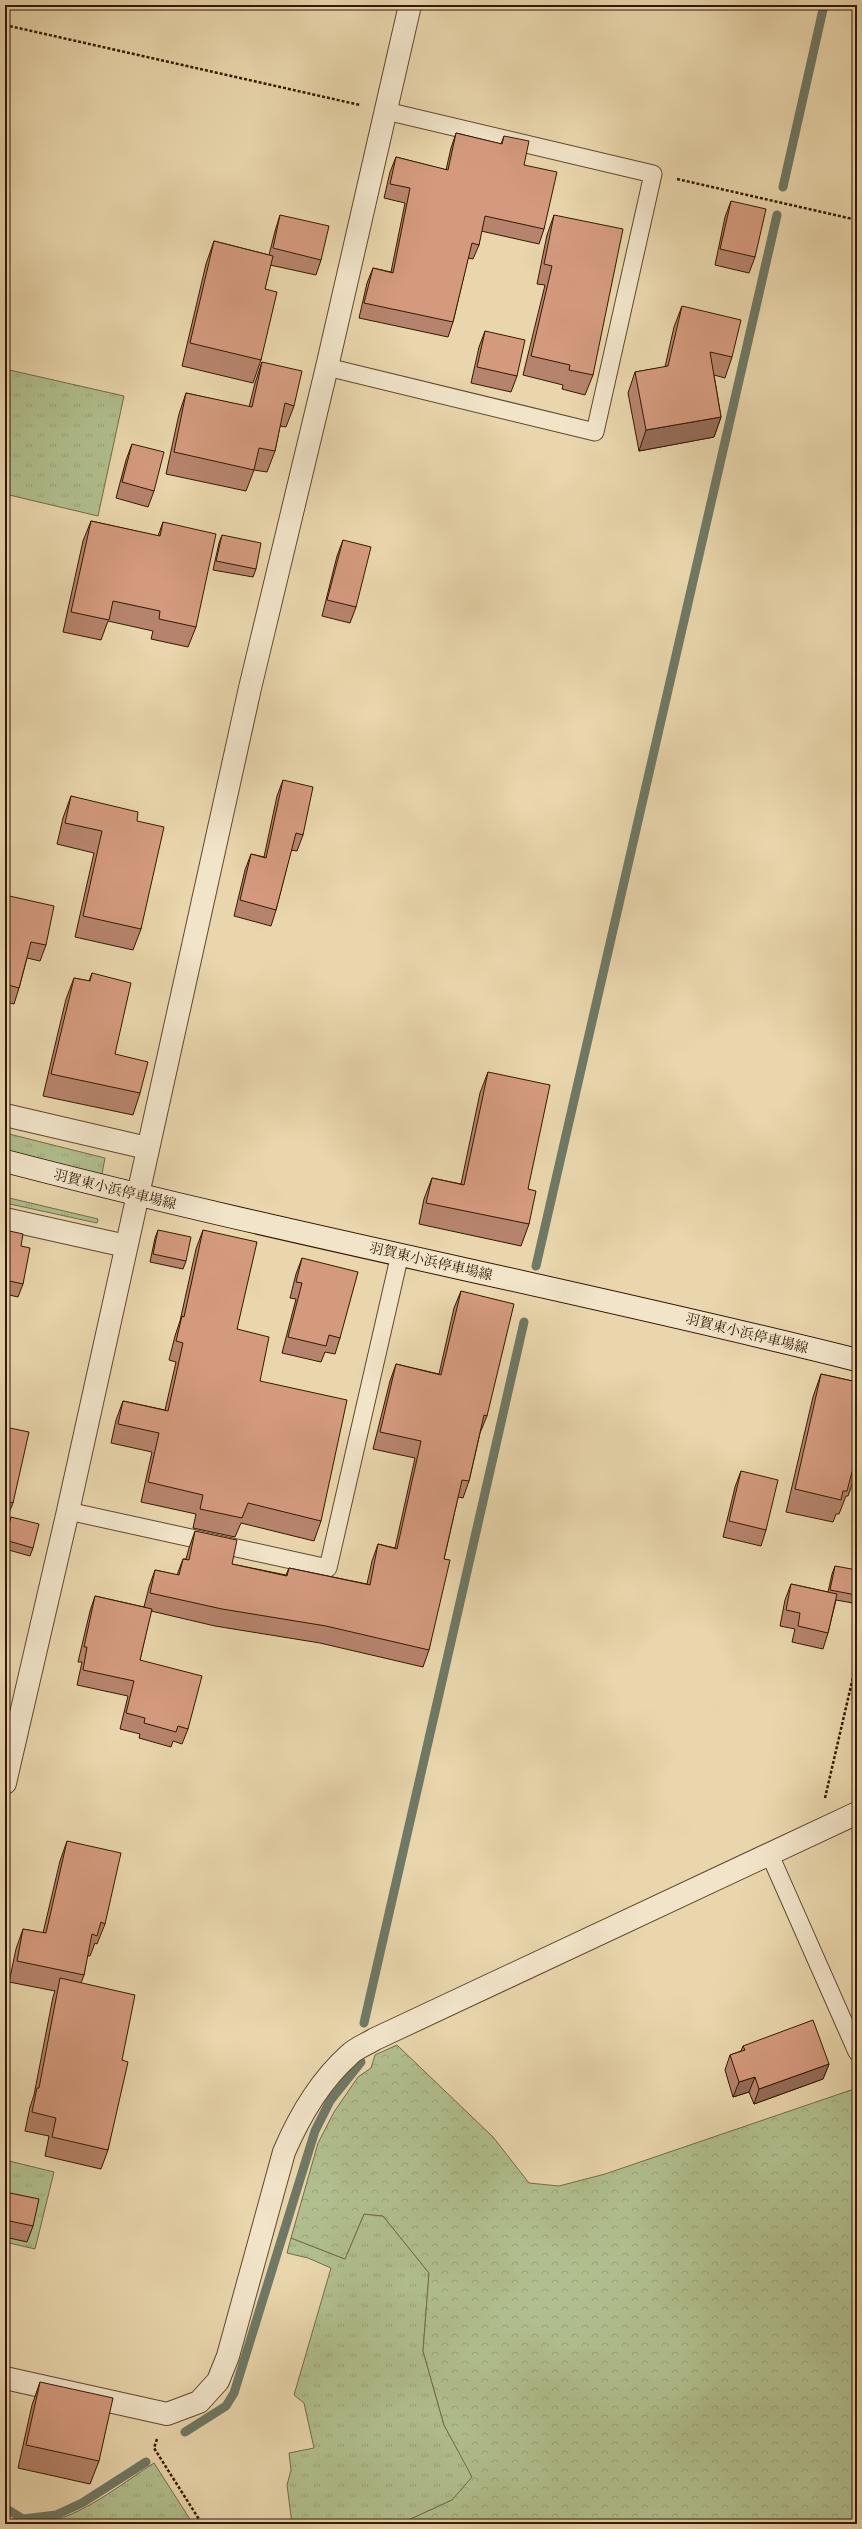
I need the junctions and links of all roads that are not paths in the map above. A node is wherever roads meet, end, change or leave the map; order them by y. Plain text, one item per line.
1 (410, 5) edge
2 (386, 111) junction
3 (327, 367) junction
4 (5, 1116) edge
5 (147, 1148) junction
6 (5, 1162) edge
7 (136, 1195) junction
8 (5, 1219) edge
9 (126, 1246) junction
10 (400, 1254) junction
11 (857, 1360) edge
12 (68, 1511) junction
13 (5, 1783) edge
14 (857, 1813) edge
15 (770, 1855) junction
16 (857, 2052) edge
17 (5, 2378) edge

1 - 2 street
2 - 3 street
2 - 3 lane
3 - 5 street
4 - 5 street
5 - 7 street
6 - 7 street, 羽賀東小浜停車場線
7 - 9 street
7 - 10 street, 羽賀東小浜停車場線
8 - 9 street
9 - 12 street
10 - 11 street, 羽賀東小浜停車場線
10 - 12 lane
12 - 13 street
14 - 15 street
15 - 16 lane
15 - 17 street

